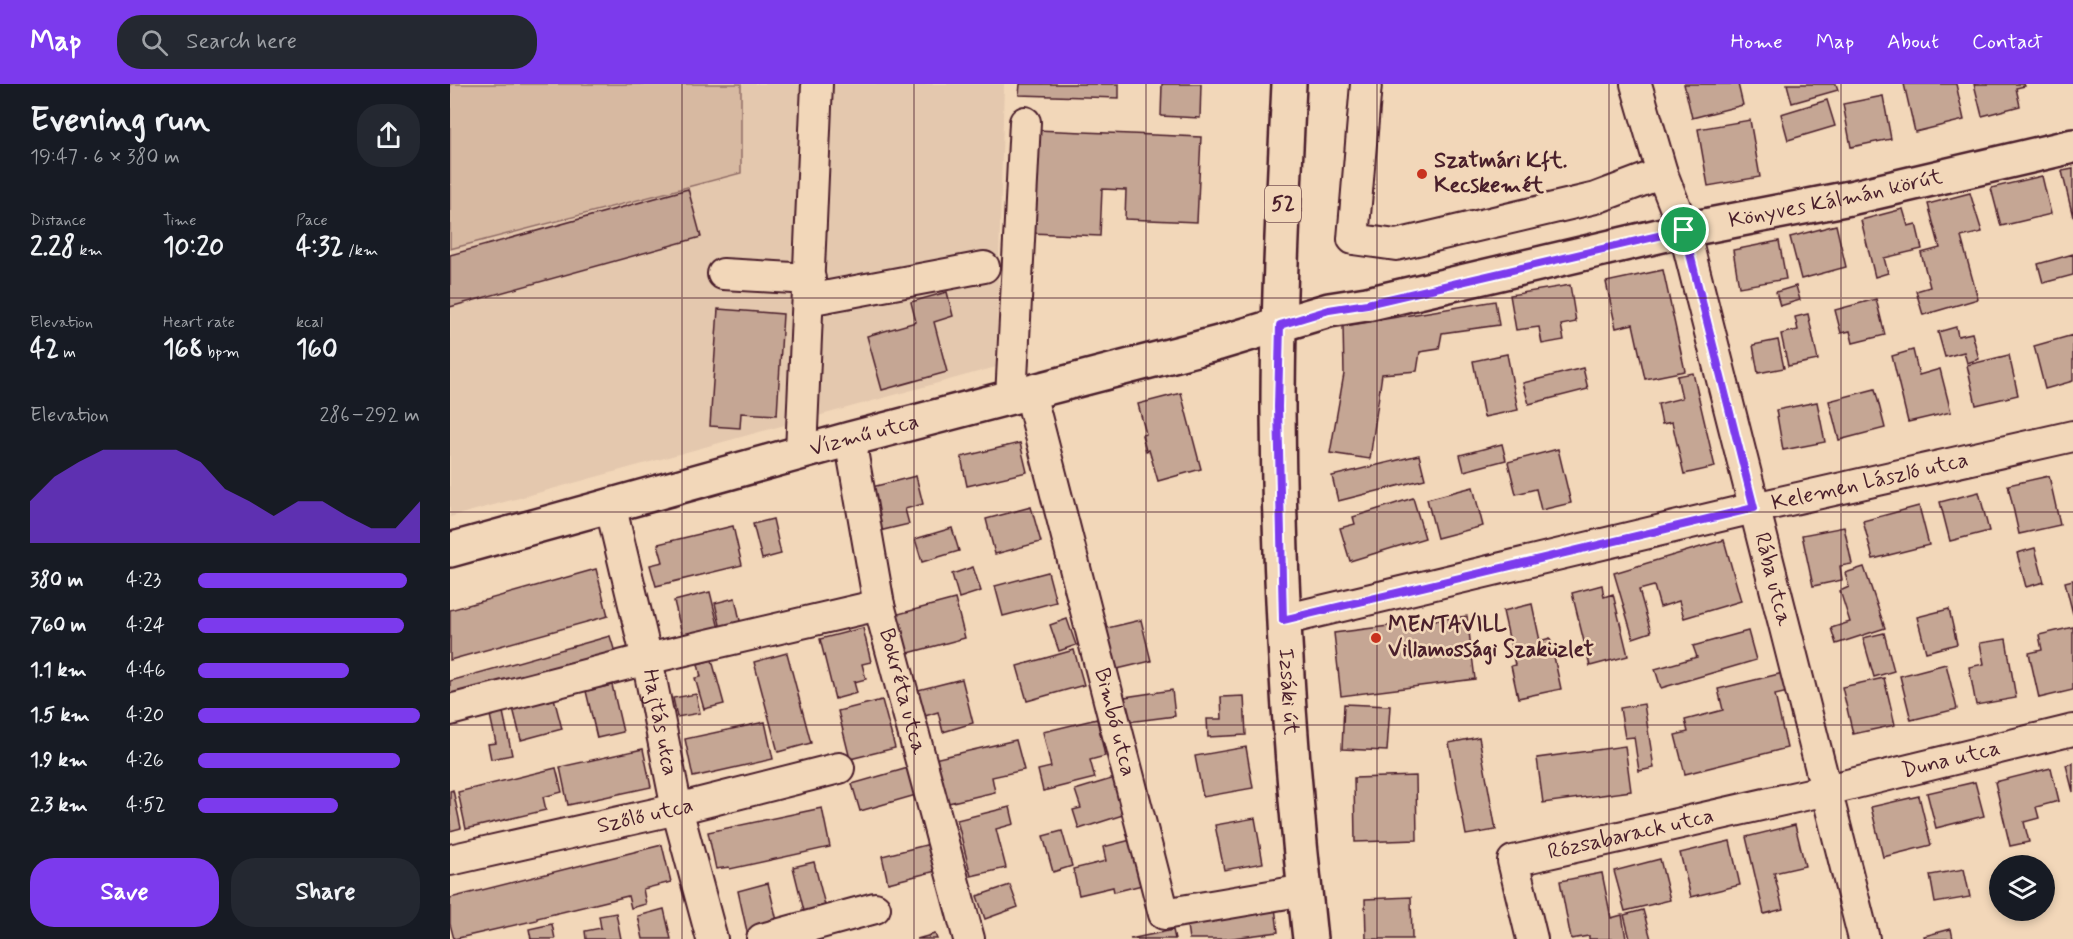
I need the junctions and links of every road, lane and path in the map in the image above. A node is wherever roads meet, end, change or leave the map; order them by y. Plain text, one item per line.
1 (817, 84) edge
2 (1288, 84) edge
3 (1365, 84) edge
4 (1636, 84) edge
5 (1025, 122) dead end
6 (2073, 146) edge
7 (1662, 172) junction
8 (1684, 230) junction
9 (984, 267) dead end
10 (723, 274) dead end
11 (809, 290) junction
12 (1280, 325) junction
13 (1020, 395) junction
14 (2073, 436) edge
15 (850, 439) junction
16 (801, 453) junction
17 (610, 504) junction
18 (1754, 508) junction
19 (450, 550) edge
20 (879, 605) junction
21 (1283, 620) junction
22 (647, 659) junction
23 (450, 710) edge
24 (2073, 730) edge
25 (839, 768) dead end
26 (1827, 790) junction
27 (677, 808) junction
28 (450, 860) edge
29 (1305, 890) junction
30 (875, 908) dead end
31 (712, 939) edge
32 (762, 939) edge
33 (969, 939) edge
34 (1310, 939) edge
35 (1532, 939) edge
36 (1864, 939) edge

1 - 11 street
2 - 12 main road, Izsáki út / 52
3 - 7 street
4 - 7 street, Rába utca
5 - 13 street
6 - 8 main road, Könyves Kálmán körút
7 - 8 street, Rába utca
8 - 12 main road, Könyves Kálmán körút
8 - 18 street, Rába utca
9 - 11 street
10 - 11 street
11 - 16 street
12 - 13 main road, Vízmű utca
12 - 21 main road, Izsáki út / 52
13 - 15 main road, Vízmű utca
13 - 29 street, Bimbó utca
14 - 18 street, Kelemen László utca
15 - 16 main road, Vízmű utca
15 - 20 street, Bokréta utca
16 - 17 main road, Vízmű utca
17 - 19 main road, Vízmű utca
17 - 22 street, Hajtás utca
18 - 21 street, Kelemen László utca
18 - 26 street, Rába utca
20 - 22 street
20 - 33 street, Bokréta utca
21 - 29 main road, Izsáki út / 52
22 - 23 street
22 - 27 street, Hajtás utca
24 - 26 street, Duna utca
25 - 27 street, Szőlő utca
26 - 35 street, Rózsabarack utca
26 - 36 street, Rába utca
27 - 28 street, Szőlő utca
27 - 31 street, Hajtás utca
29 - 34 main road, Izsáki út / 52
30 - 32 street

